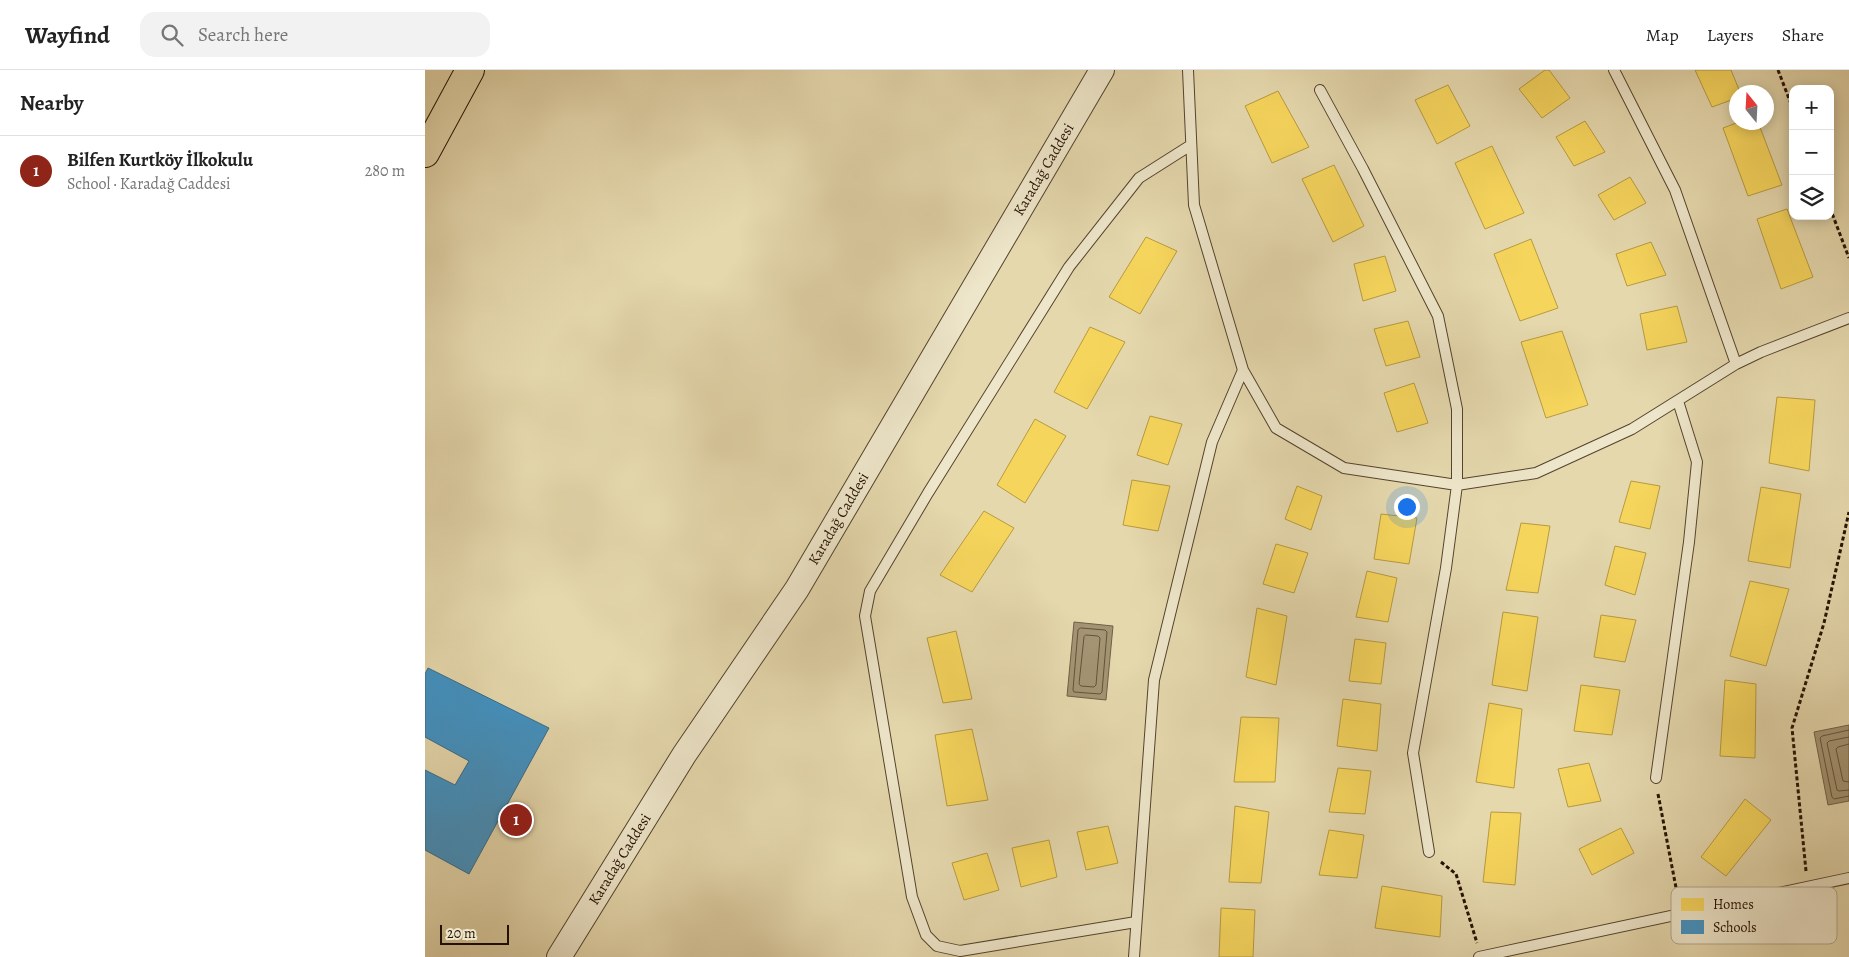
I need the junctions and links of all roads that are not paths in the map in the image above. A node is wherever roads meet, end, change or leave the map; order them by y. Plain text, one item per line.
1 (470, 70) edge
2 (1102, 70) edge
3 (1188, 70) edge
4 (1614, 70) edge
5 (1320, 90) dead end
6 (1191, 145) junction
7 (425, 153) edge
8 (1849, 318) edge
9 (1736, 364) junction
10 (1243, 370) junction
11 (1678, 401) junction
12 (1457, 485) junction
13 (1656, 778) road end
14 (1429, 852) road end
15 (1849, 878) edge
16 (1811, 887) edge
17 (1671, 917) edge
18 (1136, 922) junction
19 (559, 957) edge
20 (1134, 957) edge
21 (1480, 957) edge

1 - 7 highway
2 - 19 street, Karadağ Caddesi
3 - 6 lane
4 - 9 lane
5 - 12 lane
6 - 10 lane
6 - 18 lane
8 - 9 lane
9 - 11 lane
10 - 12 lane
10 - 18 lane
11 - 12 lane
11 - 13 lane
12 - 14 lane
15 - 16 lane
17 - 21 lane
18 - 20 lane

